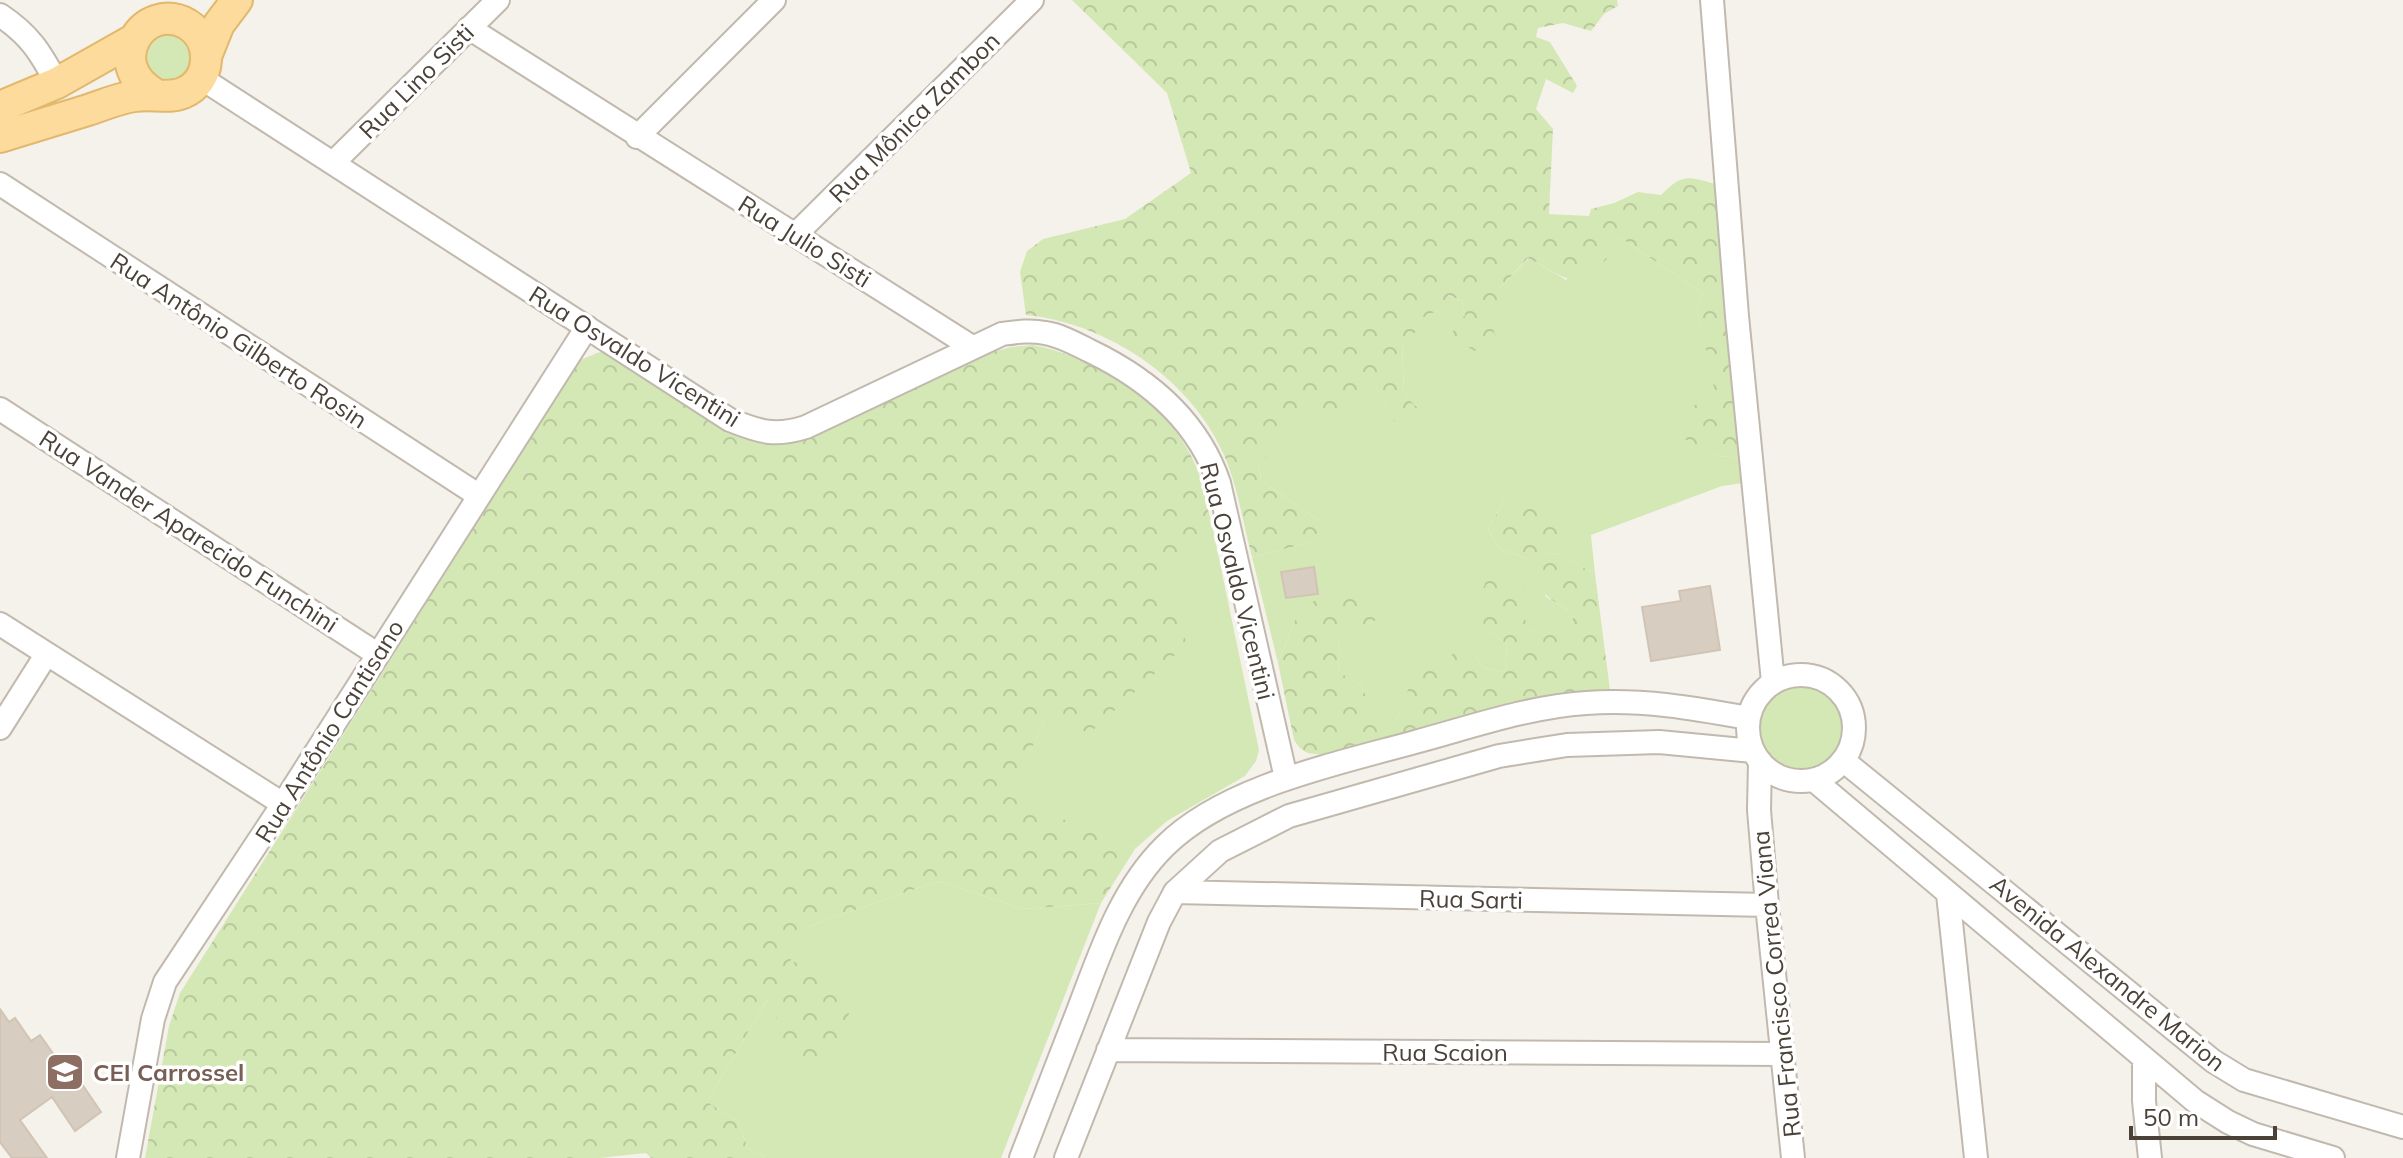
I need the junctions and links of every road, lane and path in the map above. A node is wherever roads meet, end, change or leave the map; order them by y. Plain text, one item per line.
1 (237, 0) edge
2 (498, 0) edge
3 (774, 0) edge
4 (1032, 0) edge
5 (1712, 0) edge
6 (185, 10) edge
7 (0, 15) edge
8 (469, 28) junction
9 (133, 40) junction
10 (204, 66) junction
11 (57, 83) junction
12 (155, 94) junction
13 (0, 107) edge
14 (0, 137) edge
15 (637, 137) junction
16 (334, 162) junction
17 (0, 184) edge
18 (796, 234) junction
19 (587, 327) junction
20 (972, 347) junction
21 (0, 409) edge
22 (478, 495) junction
23 (0, 624) edge
24 (377, 654) junction
25 (46, 655) junction
26 (1773, 682) junction
27 (1748, 718) junction
28 (0, 728) edge
29 (1756, 756) junction
30 (1844, 761) junction
31 (1781, 777) junction
32 (1286, 778) junction
33 (1814, 780) junction
34 (283, 804) junction
35 (1759, 810) junction
36 (1175, 892) junction
37 (1948, 894) junction
38 (1767, 905) junction
39 (1108, 1050) junction
40 (1782, 1054) junction
41 (2144, 1060) junction
42 (2403, 1127) edge
43 (128, 1158) edge
44 (1021, 1158) edge
45 (1066, 1158) edge
46 (1793, 1158) edge
47 (1976, 1158) edge
48 (2150, 1158) edge
49 (2333, 1158) edge

1 - 10 main road
2 - 8 street, Rua Lino Sisti
3 - 15 street
4 - 18 street, Rua Mônica Zambon
5 - 26 street
6 - 9 main road
6 - 10 main road
7 - 11 street
8 - 15 street, Rua Julio Sisti
8 - 16 street, Rua Lino Sisti
9 - 11 main road
9 - 12 main road
10 - 12 main road
10 - 16 street, Rua Osvaldo Vicentini
11 - 13 main road
12 - 14 main road
15 - 18 street, Rua Julio Sisti
16 - 19 street, Rua Osvaldo Vicentini
17 - 22 street, Rua Antônio Gilberto Rosin
18 - 20 street, Rua Julio Sisti
19 - 20 street, Rua Osvaldo Vicentini
19 - 22 street, Rua Antônio Cantisano
20 - 32 street, Rua Osvaldo Vicentini
21 - 24 street, Rua Vander Aparecido Funchini
22 - 24 street, Rua Antônio Cantisano
23 - 25 street
24 - 34 street, Rua Antônio Cantisano
25 - 28 street
25 - 34 street
26 - 27 street
26 - 30 street
27 - 29 street
27 - 32 street
29 - 31 street
29 - 35 street, Rua Francisco Correa Viana
29 - 36 street
30 - 33 street
30 - 42 street, Avenida Alexandre Marion
31 - 33 street
31 - 35 street, Rua Francisco Correa Viana
32 - 44 street
33 - 37 street, Avenida Alexandre Marion
34 - 43 street, Rua Antônio Cantisano
35 - 38 street, Rua Francisco Correa Viana
36 - 38 street, Rua Sarti
36 - 39 street
37 - 41 street, Avenida Alexandre Marion
37 - 47 street
38 - 40 street, Rua Francisco Correa Viana
39 - 40 street, Rua Scaion
39 - 45 street
40 - 46 street, Rua Francisco Correa Viana
41 - 48 street
41 - 49 street, Avenida Alexandre Marion

